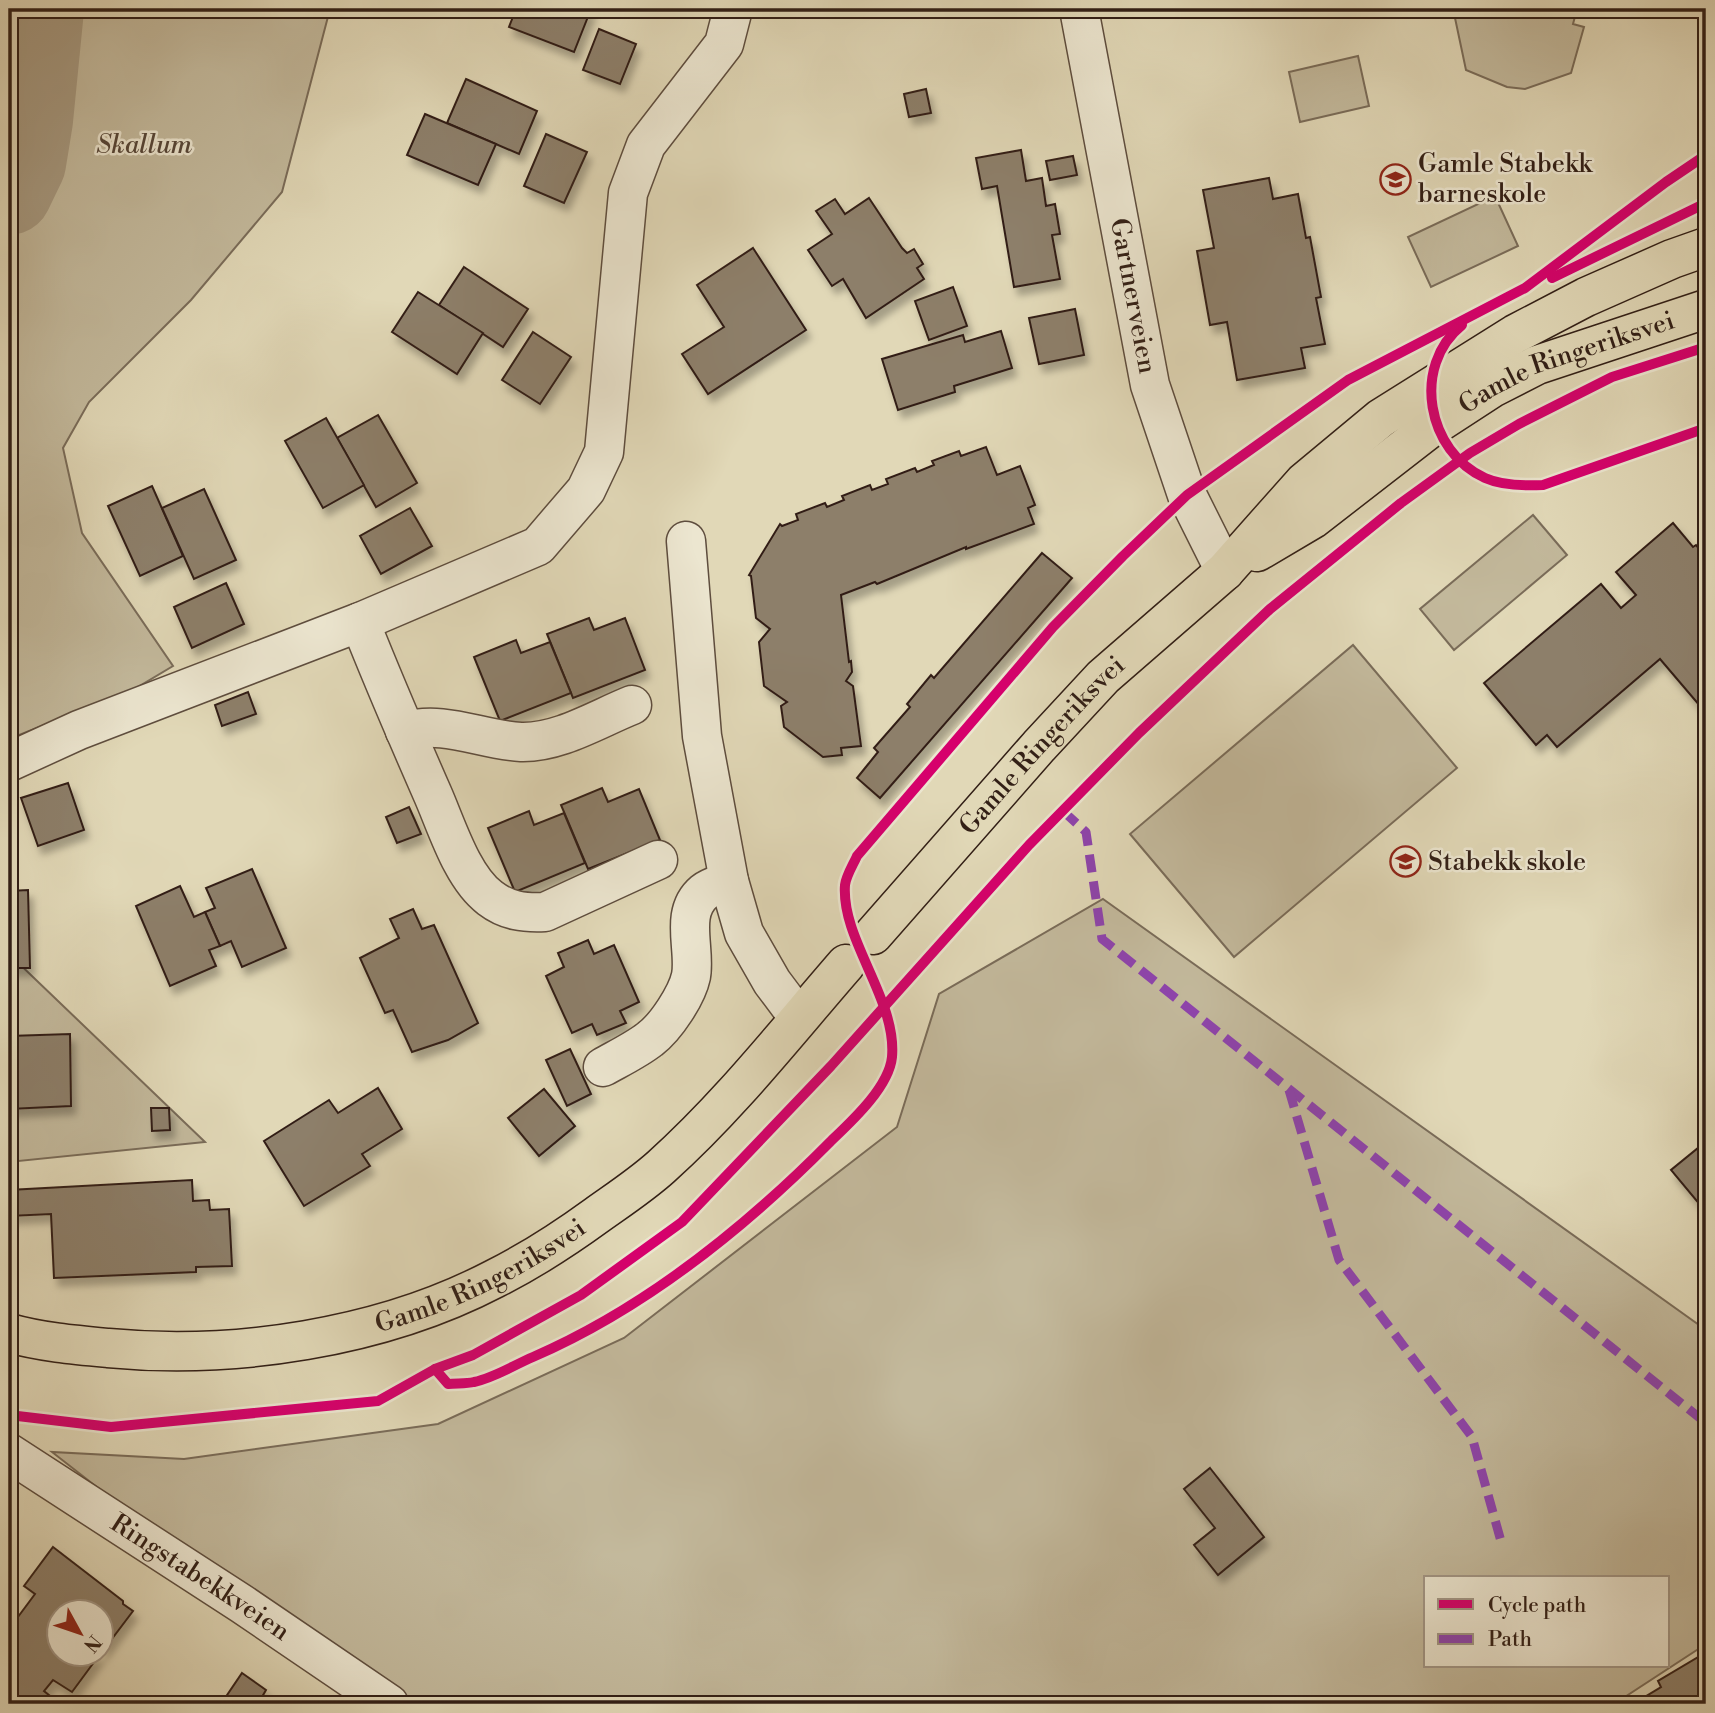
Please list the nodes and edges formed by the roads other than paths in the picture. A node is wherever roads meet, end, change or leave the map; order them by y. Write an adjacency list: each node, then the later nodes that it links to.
1 (733, 9): 7 (street)
2 (1079, 9): 6 (street, Gartnerveien)
3 (1706, 247): 6 (main road, Gamle Ringeriksvei)
4 (1706, 309): 6 (main road, Gamle Ringeriksvei)
5 (686, 541): 12 (street)
6 (1225, 571): 13 (main road, Gamle Ringeriksvei)
7 (360, 622): 9 (street); 10 (street)
8 (632, 705): 9 (street)
9 (405, 731): 11 (street)
10 (9, 762)
11 (658, 860)
12 (729, 881): 15 (street); 16 (street)
13 (873, 935)
14 (846, 964): 15 (main road, Gamle Ringeriksvei)
15 (799, 1018): 17 (main road, Gamle Ringeriksvei)
16 (603, 1066)
17 (9, 1332)
18 (9, 1453): 19 (street, Ringstabekkveien)
19 (381, 1702)

